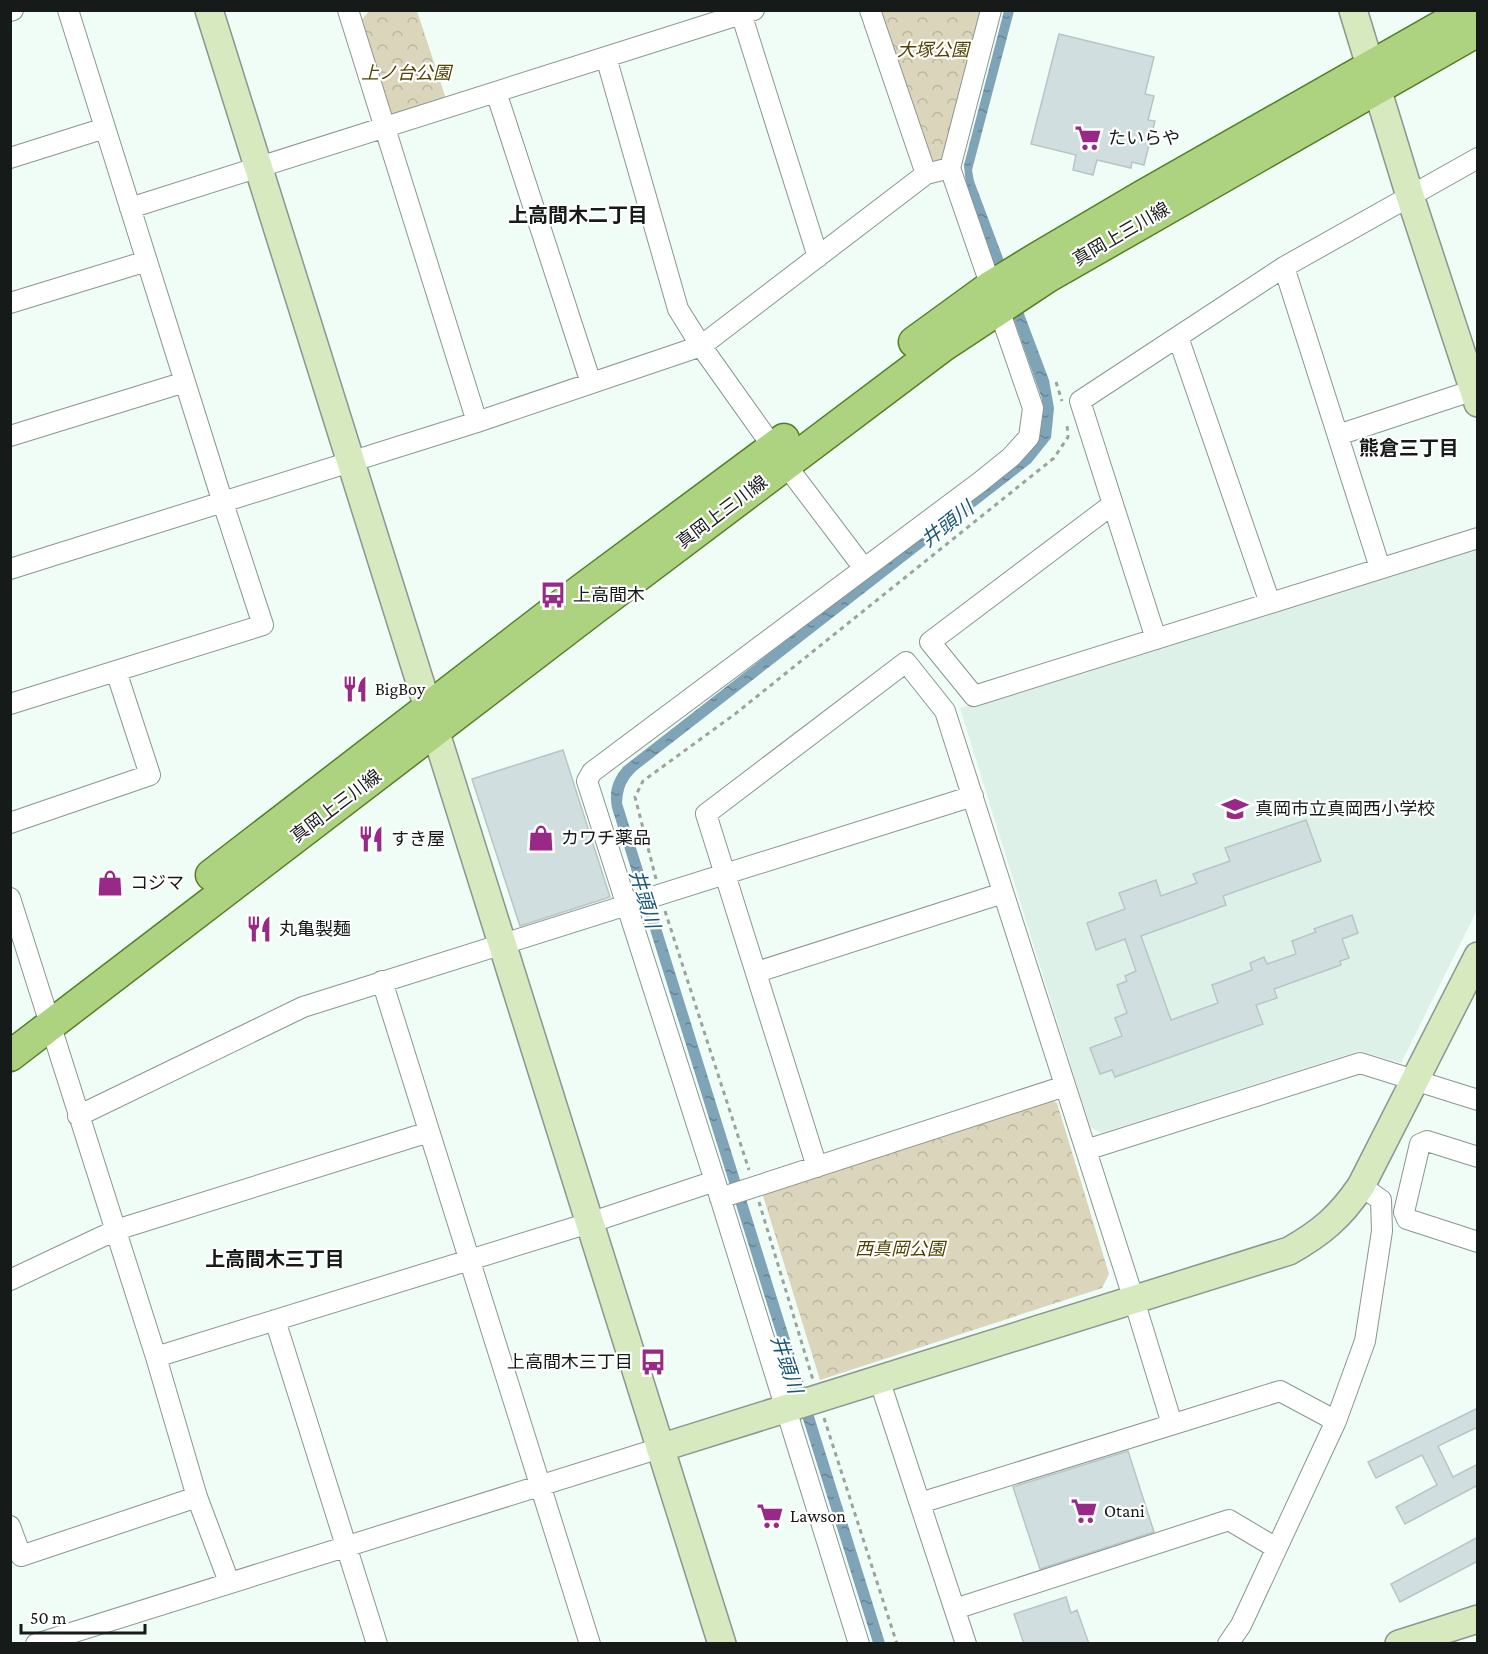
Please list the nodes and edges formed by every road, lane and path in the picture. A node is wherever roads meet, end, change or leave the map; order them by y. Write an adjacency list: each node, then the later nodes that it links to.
1 (68, 10): 14 (street)
2 (209, 10): 17 (street)
3 (348, 10): 13 (street)
4 (870, 10): 19 (street)
5 (992, 10): 18 (street)
6 (1353, 10): 11 (street)
7 (1469, 10): 11 (main road, 真岡上三川線)
8 (745, 12): 10 (street); 22 (street)
9 (1478, 31): 11 (main road, 真岡上三川線)
10 (606, 57): 12 (street); 28 (street)
11 (1374, 77): 20 (street); 25 (main road, 真岡上三川線)
12 (496, 92): 13 (street); 31 (street)
13 (384, 127): 17 (street); 35 (street)
14 (105, 128): 15 (street); 21 (street)
15 (10, 158)
16 (1478, 158): 20 (street)
17 (258, 168): 21 (street); 39 (street)
18 (950, 168): 19 (street); 25 (street)
19 (926, 174): 22 (street)
20 (1410, 196): 24 (street); 32 (street)
21 (130, 208): 23 (street)
22 (818, 256): 28 (street)
23 (147, 261): 26 (street); 29 (street)
24 (1284, 267): 27 (street); 36 (street)
25 (995, 297): 38 (main road, 真岡上三川線); 43 (street)
26 (10, 303)
27 (1178, 337): 41 (street); 46 (street)
28 (701, 346): 31 (street); 38 (street)
29 (185, 382): 37 (street); 40 (street)
30 (1056, 382): 33 (path)
31 (591, 383): 35 (street)
32 (1476, 397): 36 (street)
33 (1064, 408)
34 (1067, 417): 54 (path)
35 (477, 422): 39 (street)
36 (1338, 435): 44 (street)
37 (10, 436)
38 (779, 455): 43 (street); 50 (main road, 真岡上三川線)
39 (351, 462): 40 (street); 50 (street)
40 (223, 503): 45 (street); 48 (street)
41 (1113, 504): 47 (street); 47 (street)
42 (1478, 538): 44 (street)
43 (863, 567): 57 (street)
44 (1380, 568): 46 (street)
45 (10, 569)
46 (1270, 603): 47 (street)
47 (1156, 639)
48 (116, 671): 49 (street); 52 (street)
49 (10, 704)
50 (430, 720): 58 (street); 62 (main road, 真岡上三川線)
51 (973, 796): 53 (street); 53 (street); 55 (street)
52 (10, 823)
53 (724, 873): 54 (street); 60 (street)
54 (660, 893): 57 (street); 74 (path)
55 (1003, 893): 60 (street); 66 (street)
56 (10, 898): 62 (street)
57 (626, 904): 58 (street); 75 (street)
58 (501, 943): 61 (street); 76 (street)
59 (1478, 956): 65 (street)
60 (757, 972): 72 (street)
61 (382, 981): 68 (street); 69 (street)
62 (47, 1014): 63 (main road, 真岡上三川線); 64 (main road, 真岡上三川線); 68 (street)
63 (10, 1032)
64 (10, 1056)
65 (1416, 1080): 67 (street); 70 (street); 73 (street)
66 (1065, 1086): 70 (street); 72 (street)
67 (1478, 1100)
68 (78, 1116): 77 (street)
69 (429, 1132): 77 (street); 79 (street)
70 (1086, 1150): 81 (street)
71 (1478, 1157): 78 (street)
72 (817, 1167): 74 (street)
73 (1361, 1186): 81 (street); 87 (street)
74 (754, 1187): 75 (street); 85 (path)
75 (718, 1190): 76 (street); 86 (street)
76 (589, 1223): 79 (street); 89 (street)
77 (116, 1230): 80 (street); 83 (street)
78 (1478, 1242)
79 (471, 1259): 82 (street); 90 (street)
80 (10, 1280)
81 (1134, 1300): 84 (street); 88 (street)
82 (275, 1320): 83 (street); 94 (street)
83 (156, 1357): 91 (street)
84 (879, 1378): 85 (street); 92 (street)
85 (818, 1398): 86 (street); 104 (path)
86 (785, 1408): 89 (street); 103 (street)
87 (1336, 1421): 88 (street); 95 (street)
88 (1172, 1425): 92 (street)
89 (660, 1448): 90 (street); 102 (street)
90 (540, 1485): 94 (street); 101 (street)
91 (197, 1497): 93 (street); 96 (street)
92 (920, 1503): 97 (street)
93 (10, 1526)
94 (347, 1546): 96 (street); 100 (street)
95 (1276, 1548): 97 (street); 106 (street)
96 (229, 1582): 99 (street)
97 (955, 1609): 105 (street)
98 (1478, 1619): 107 (street)
99 (36, 1644)
100 (377, 1644)
101 (590, 1644)
102 (722, 1644)
103 (859, 1644)
104 (897, 1644)
105 (966, 1644)
106 (1228, 1644)
107 (1399, 1644)

